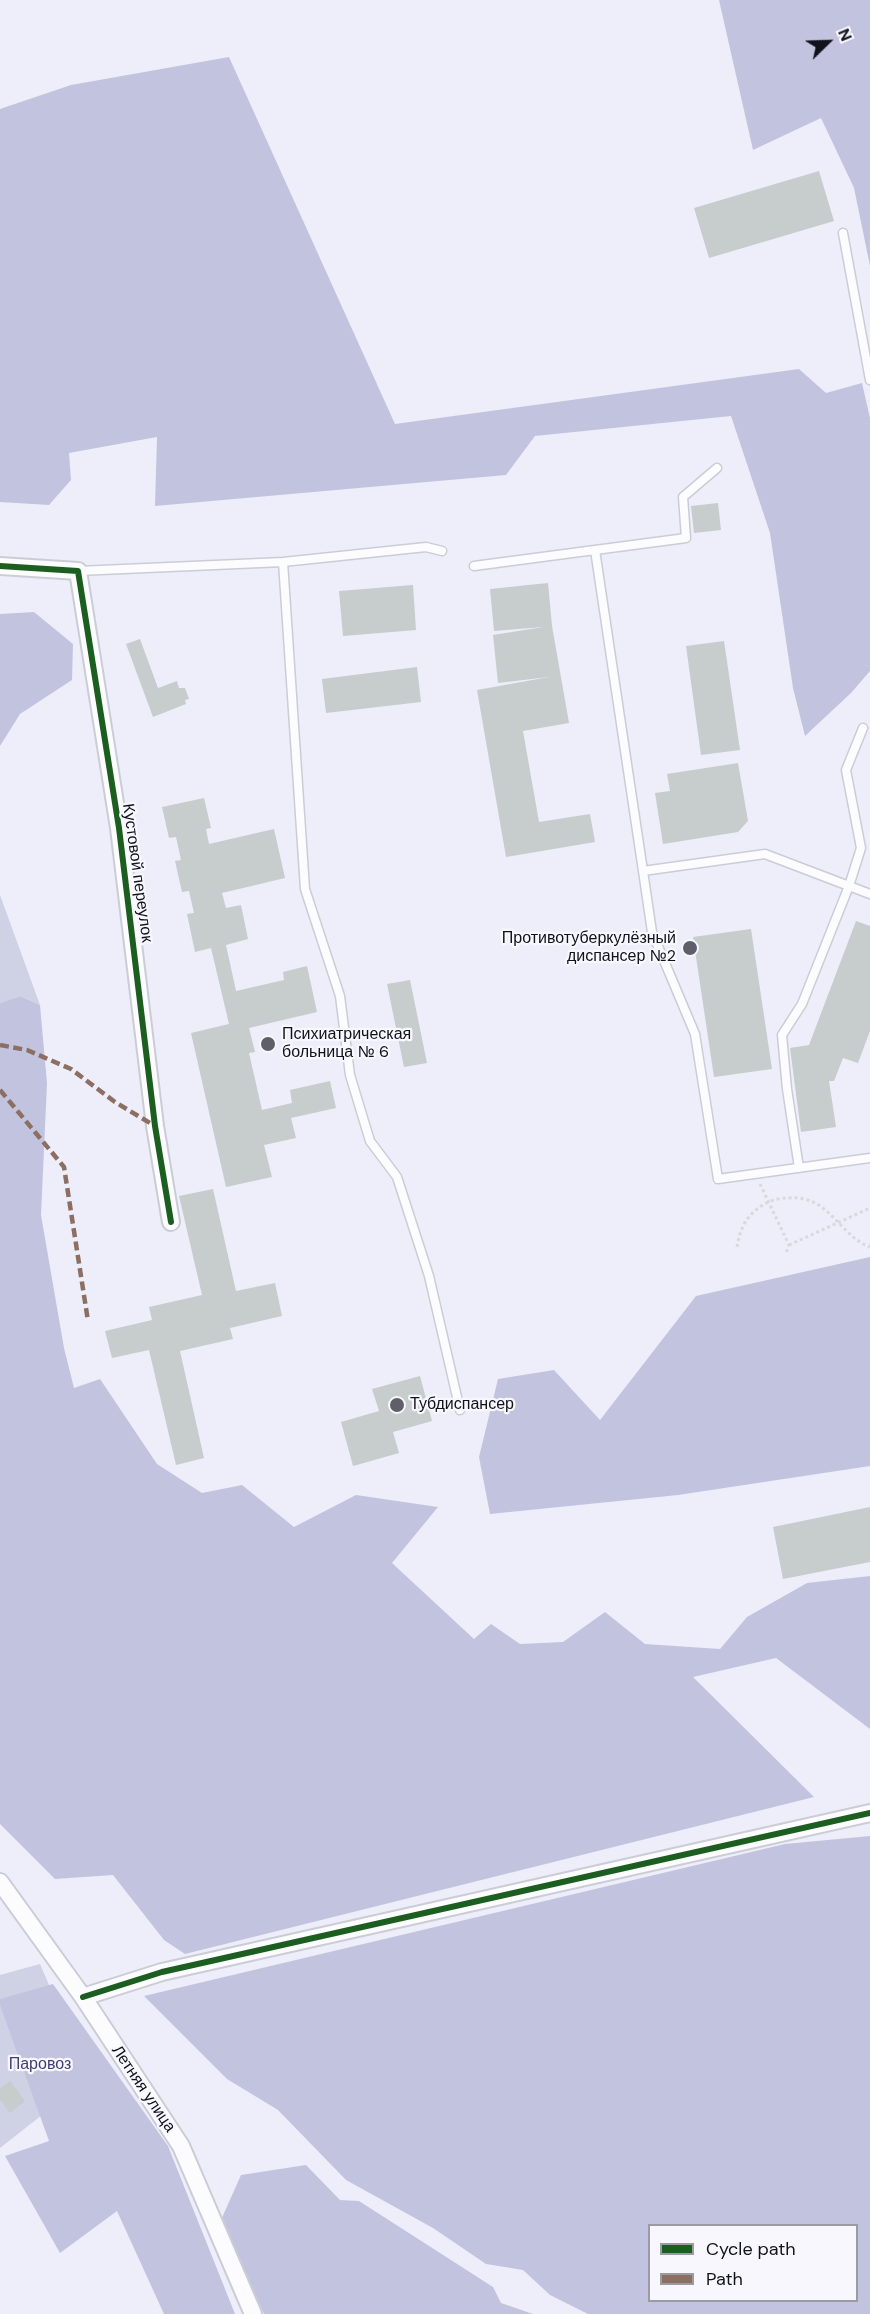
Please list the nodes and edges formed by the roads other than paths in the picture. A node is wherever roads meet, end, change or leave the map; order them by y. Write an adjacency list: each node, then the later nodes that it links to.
1 (843, 233): 2 (lane)
2 (870, 380)
3 (717, 468): 4 (lane)
4 (594, 550): 8 (lane); 11 (lane)
5 (442, 551): 6 (lane)
6 (283, 562): 9 (lane); 17 (lane)
7 (0, 566): 9 (street)
8 (474, 566)
9 (78, 570): 16 (street, Кустовой переулок)
10 (863, 728): 12 (lane)
11 (643, 871): 12 (lane); 15 (lane)
12 (849, 886): 13 (lane); 15 (lane)
13 (870, 894)
14 (870, 1158): 15 (lane)
15 (799, 1168)
16 (171, 1222)
17 (460, 1410)
18 (870, 1814): 20 (street)
19 (0, 1882): 20 (street, Летняя улица)
20 (83, 1997): 21 (street, Летняя улица)
21 (253, 2314)

